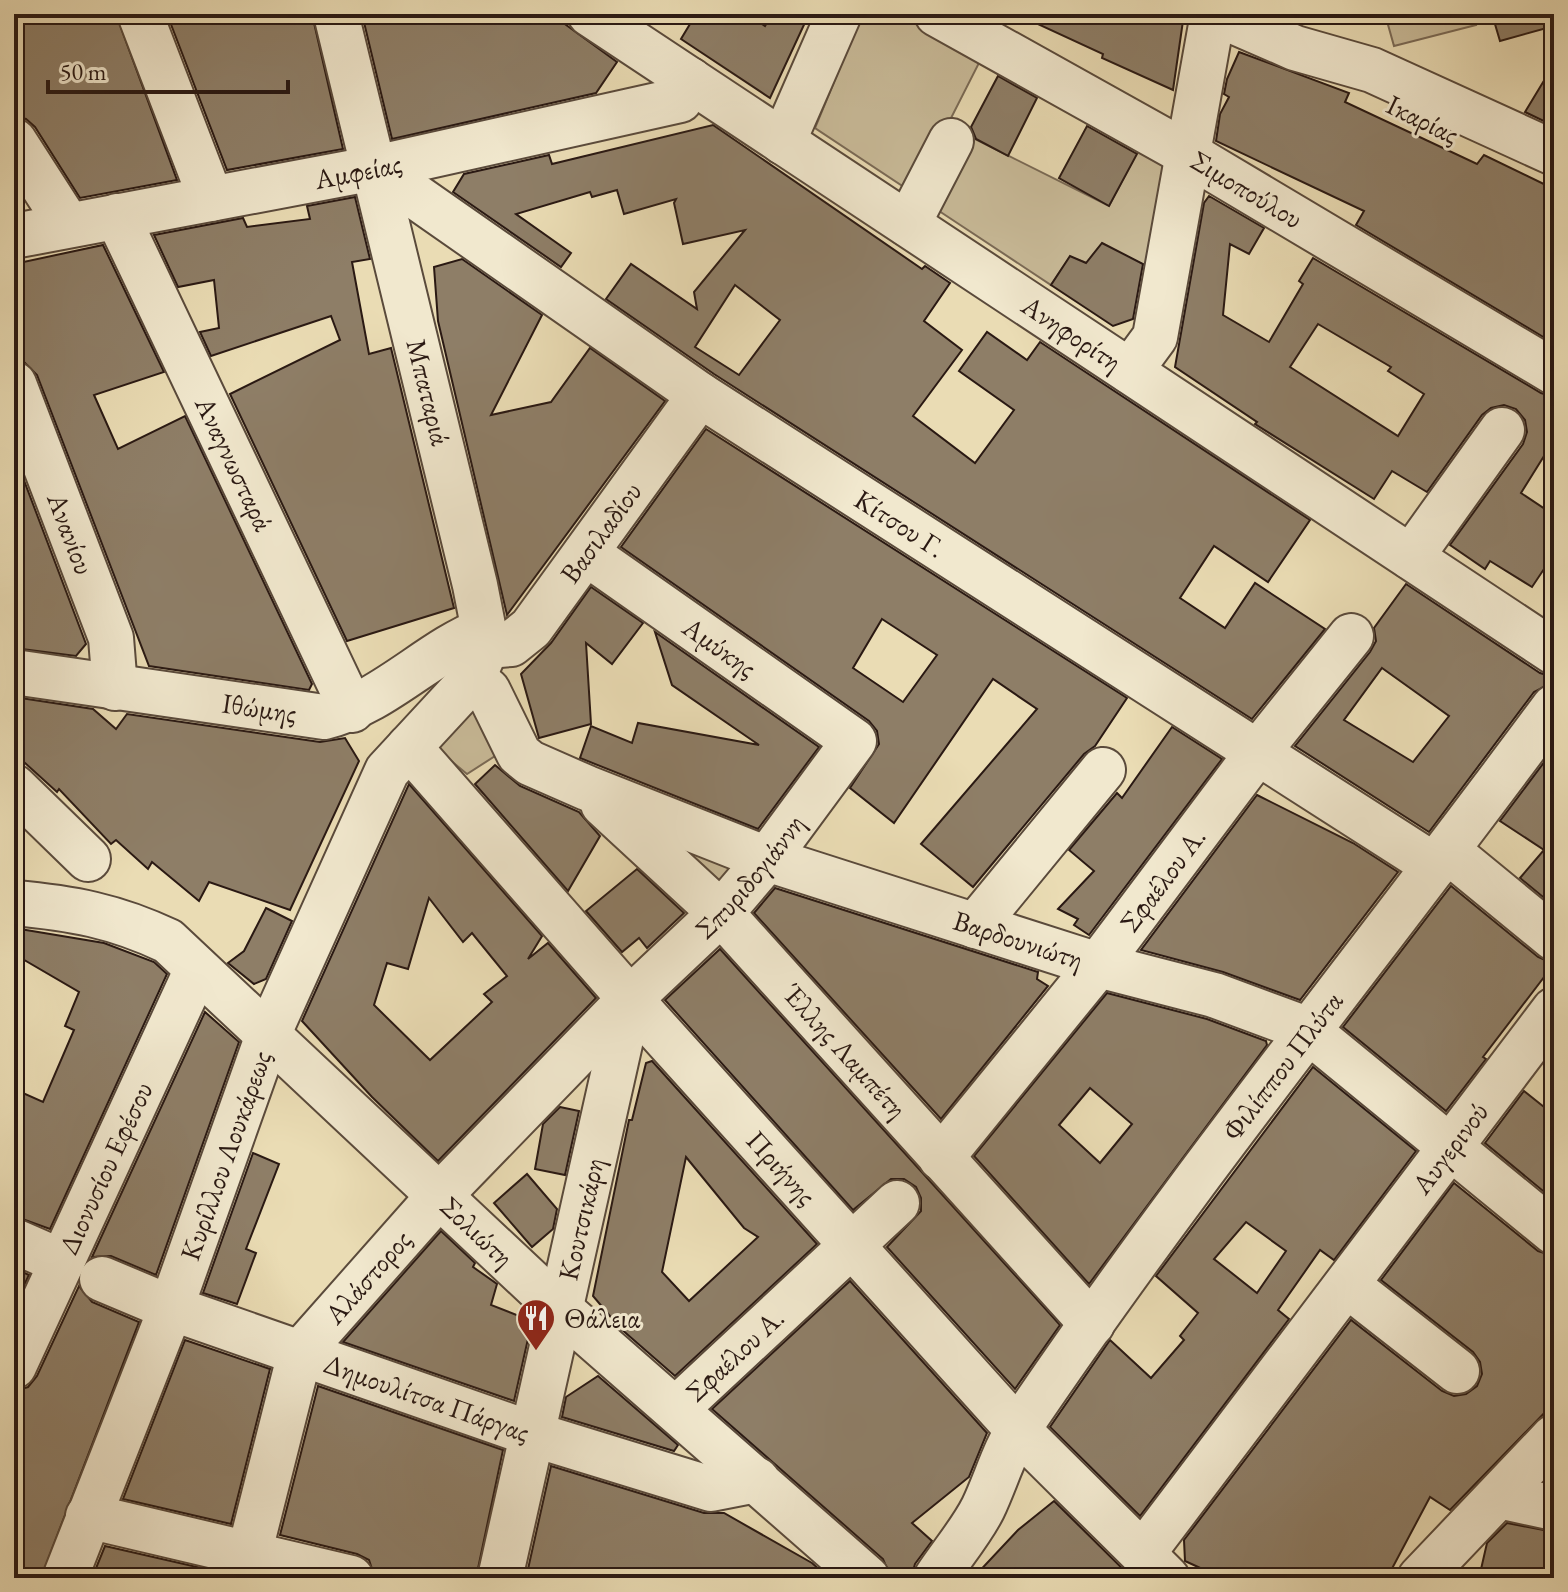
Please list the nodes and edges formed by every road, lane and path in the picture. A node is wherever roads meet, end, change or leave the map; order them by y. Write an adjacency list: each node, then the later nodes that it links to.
1 (140, 14): 17 (street)
2 (336, 14): 15 (street, Μπαταριά)
3 (590, 14): 9 (street, Ανηφορίτη)
4 (839, 14): 12 (street)
5 (937, 14): 7 (street, Σιμοπούλου)
6 (1215, 14): 8 (street, Ικαρίας); 14 (street)
7 (1008, 31): 14 (street, Σιμοπούλου)
8 (1295, 48): 13 (street, Ικαρίας); 16 (street, Ικαρίας)
9 (690, 80): 12 (street, Ανηφορίτη); 15 (street, Αμφείας)
10 (14, 141): 20 (street)
11 (951, 141): 19 (street)
12 (783, 142): 19 (street, Ανηφορίτη)
13 (1554, 153)
14 (1188, 154): 22 (street); 23 (street, Σιμοπούλου)
15 (375, 168): 17 (street, Αμφείας); 25 (street, Κίτσου Γ.); 30 (street, Μπαταριά)
16 (1554, 185)
17 (211, 199): 18 (street, Αμφείας)
18 (117, 216): 20 (street, Αμφείας); 35 (street, Αναγνωσταρά)
19 (908, 224): 22 (street, Ανηφορίτη)
20 (68, 225): 21 (street, Αμφείας)
21 (14, 236)
22 (1130, 371): 28 (street, Ανηφορίτη)
23 (1554, 372)
24 (14, 384): 33 (street, Ανανίου)
25 (700, 395): 27 (street, Βασιλαδίου); 38 (street, Κίτσου Γ.)
26 (1502, 430): 28 (street)
27 (586, 553): 30 (street, Βασιλαδίου); 36 (street, Αμύκης)
28 (1411, 557): 31 (street, Ανηφορίτη)
29 (1351, 636): 38 (street, Σφαέλου Α.)
30 (481, 651): 35 (street, Ιθώμης); 37 (street); 41 (street, Βαρδουνιώτη)
31 (1554, 652)
32 (14, 672): 33 (street, Ιθώμης)
33 (115, 688): 35 (street, Ιθώμης)
34 (1554, 707): 42 (street, Φιλίππου Πλύτα)
35 (352, 710)
36 (854, 741): 44 (street, Σπυριδογιάννη)
37 (409, 747): 51 (street, Πριήνης); 54 (street, Κυρίλλου Λουκάρεως)
38 (1258, 752): 42 (street, Κίτσου Γ.); 50 (street, Σφαέλου Α.)
39 (1103, 770): 47 (street)
40 (14, 787): 43 (street)
41 (587, 788): 44 (street, Βαρδουνιώτη); 46 (street, Έλλης Λαμπέτη)
42 (1442, 858): 48 (street, Κίτσου Γ.); 53 (street, Φιλίππου Πλύτα)
43 (88, 859)
44 (767, 859): 46 (street, Σπυριδογιάννη); 47 (street, Βαρδουνιώτη)
45 (14, 903): 49 (street, Σολιώτη)
46 (721, 913): 51 (street, Σπυριδογιάννη); 56 (street, Έλλης Λαμπέτη)
47 (975, 926): 50 (street, Βαρδουνιώτη)
48 (1554, 938)
49 (182, 955): 54 (street, Σολιώτη); 62 (street, Διονυσίου Εφέσου)
50 (1098, 965): 53 (street, Βαρδουνιώτη); 56 (street, Σφαέλου Α.)
51 (630, 999): 57 (street, Αλάστορος); 61 (street, Πριήνης); 66 (street, Κουτσικάρη)
52 (1554, 1010): 55 (street, Αυγερινού)
53 (1306, 1029): 55 (street, Βαρδουνιώτη); 67 (street, Φιλίππου Πλύτα)
54 (268, 1035): 57 (street, Σολιώτη); 65 (street, Κυρίλλου Λουκάρεως)
55 (1447, 1147): 59 (street, Βαρδουνιώτη); 64 (street, Αυγερινού)
56 (941, 1158): 67 (street, Έλλης Λαμπέτη)
57 (438, 1197): 66 (street, Σολιώτη); 68 (street, Αλάστορος)
58 (897, 1203): 61 (street, Σφαέλου Α.)
59 (1554, 1232)
60 (14, 1241): 62 (street)
61 (854, 1246): 71 (street, Σφαέλου Α.); 72 (street, Πριήνης)
62 (62, 1262): 69 (street, Διονυσίου Εφέσου)
63 (102, 1279): 65 (street, Δημουλίτσα Πάργας)
64 (1347, 1285): 70 (street); 79 (street, Αυγερινού)
65 (171, 1308): 68 (street, Δημουλίτσα Πάργας); 78 (street, Κυρίλλου Λουκάρεως)
66 (560, 1309): 71 (street, Σολιώτη); 73 (street, Κουτσικάρη)
67 (1092, 1324): 72 (street, Φιλίππου Πλύτα)
68 (300, 1353): 73 (street, Δημουλίτσα Πάργας); 80 (street, Αλάστορος)
69 (14, 1366)
70 (1457, 1371)
71 (676, 1409): 75 (street, Σολιώτη)
72 (1018, 1430): 79 (street, Πριήνης); 85 (street, Φιλίππου Πλύτα)
73 (532, 1434): 75 (street, Δημουλίτσα Πάργας); 83 (street, Κουτσικάρη)
74 (1554, 1437): 76 (street)
75 (757, 1480): 84 (street, Σολιώτη)
76 (1499, 1496): 77 (street); 86 (street)
77 (1554, 1508)
78 (88, 1516): 80 (street); 81 (street, Κυρίλλου Λουκάρεως)
79 (1155, 1566)
80 (246, 1567): 82 (street)
81 (65, 1578)
82 (351, 1578)
83 (500, 1578)
84 (867, 1578)
85 (936, 1578)
86 (1420, 1578)

